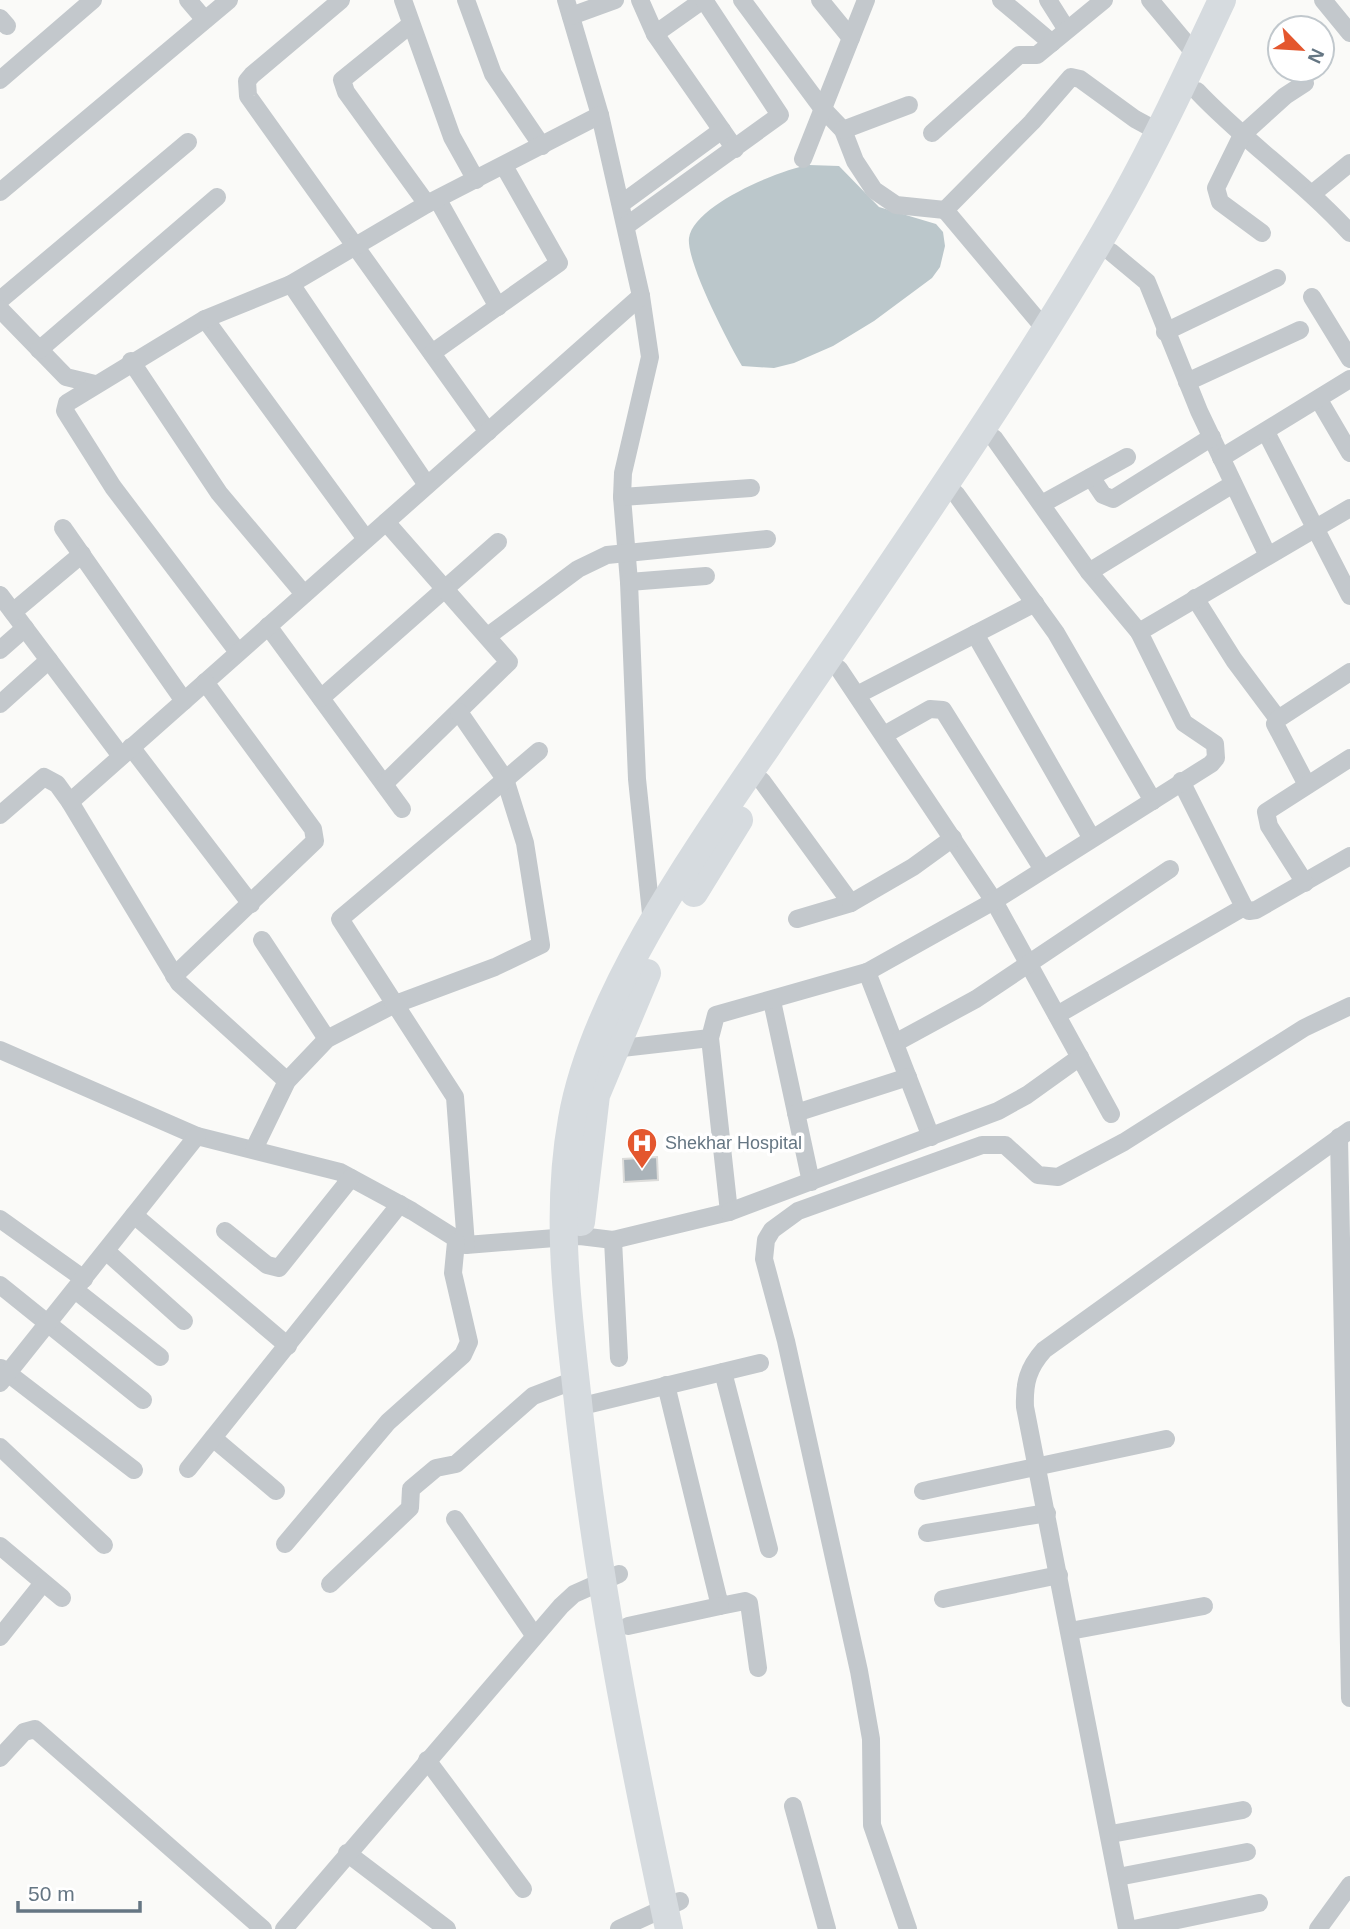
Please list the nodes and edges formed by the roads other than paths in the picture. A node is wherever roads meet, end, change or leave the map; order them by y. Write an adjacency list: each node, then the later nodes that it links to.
1 (93, 0): 29 (street)
2 (188, 0): 21 (street)
3 (229, 0): 21 (street)
4 (341, 0): 56 (street)
5 (403, 0): 22 (street)
6 (466, 0): 41 (street)
7 (615, 0): 20 (street)
8 (640, 0): 25 (street)
9 (704, 0): 25 (street); 42 (street)
10 (742, 0): 33 (street)
11 (820, 0): 26 (street)
12 (866, 0): 26 (street)
13 (1001, 0): 27 (street)
14 (1048, 0): 23 (street)
15 (1104, 0): 23 (street)
16 (1150, 0): 28 (street)
17 (1222, 0): 28 (main road)
18 (1238, 0): 31 (main road)
19 (1323, 0): 24 (street)
20 (568, 8): 34 (street)
21 (205, 20): 47 (street)
22 (410, 25): 46 (street); 50 (street)
23 (1067, 30): 27 (street)
24 (1350, 33)
25 (655, 34): 35 (street)
26 (851, 38): 33 (street)
27 (1052, 43): 38 (street)
28 (1196, 55): 37 (main road)
29 (0, 80)
30 (1304, 84): 39 (street)
31 (1197, 91): 39 (street); 57 (main road)
32 (909, 105): 36 (street)
33 (822, 108): 36 (street); 43 (street)
34 (600, 115): 41 (street); 51 (street)
35 (722, 130): 42 (street); 51 (street)
36 (844, 130): 52 (street)
37 (1159, 132): 52 (street); 66 (main road)
38 (932, 133)
39 (1242, 135): 48 (street); 54 (street)
40 (188, 142): 62 (street)
41 (542, 146): 45 (street)
42 (734, 149): 53 (street)
43 (803, 159)
44 (1350, 163): 48 (street)
45 (504, 166): 46 (street); 63 (street)
46 (476, 180): 50 (street)
47 (0, 192)
48 (1312, 194): 55 (street)
49 (217, 197): 69 (street)
50 (433, 202): 56 (street); 63 (street)
51 (621, 204): 53 (street)
52 (945, 210): 66 (street)
53 (626, 226): 60 (street)
54 (1262, 233)
55 (1350, 233)
56 (357, 246): 59 (street); 70 (street)
57 (1111, 252): 68 (street); 80 (main road)
58 (1277, 278): 68 (street)
59 (291, 284): 65 (street); 86 (street)
60 (641, 296): 77 (street); 89 (street)
61 (1312, 297): 71 (street)
62 (0, 300)
63 (498, 307): 70 (street)
64 (0, 309): 69 (street)
65 (205, 319): 72 (street); 95 (street)
66 (1045, 329): 152 (main road)
67 (1300, 330): 74 (street)
68 (1166, 332): 74 (street)
69 (39, 350): 75 (street)
70 (432, 353): 77 (street)
71 (1350, 359)
72 (131, 361): 75 (street); 105 (street)
73 (1350, 379): 76 (street)
74 (1187, 382): 79 (street)
75 (95, 384): 117 (street)
76 (1319, 400): 78 (street); 81 (street)
77 (488, 432): 86 (street)
78 (1266, 432): 83 (street); 94 (street)
79 (1212, 437): 83 (street); 84 (street)
80 (993, 438): 88 (main road); 90 (street)
81 (1350, 453)
82 (1127, 457): 84 (street)
83 (1221, 458): 85 (street)
84 (1091, 477): 90 (street)
85 (1233, 484): 100 (street); 101 (street)
86 (427, 485): 92 (street)
87 (751, 488): 89 (street)
88 (956, 494): 109 (street); 119 (main road)
89 (622, 497): 98 (street)
90 (1042, 504): 101 (street)
91 (1350, 508): 94 (street)
92 (386, 522): 95 (street); 104 (street)
93 (63, 528): 99 (street)
94 (1315, 531): 100 (street); 107 (street)
95 (366, 539): 105 (street)
96 (767, 540): 98 (street)
97 (498, 542): 104 (street)
98 (627, 551): 103 (street); 115 (street)
99 (82, 554): 110 (street); 124 (street)
100 (1267, 554): 108 (street)
101 (1089, 572): 113 (street)
102 (706, 576): 103 (street)
103 (629, 582): 152 (street)
104 (444, 588): 115 (street); 123 (street)
105 (304, 594): 111 (street)
106 (0, 595): 110 (street)
107 (1350, 596)
108 (1195, 598): 113 (street); 127 (street)
109 (1035, 603): 114 (street); 137 (street)
110 (13, 612): 112 (street)
111 (268, 626): 117 (street); 123 (street)
112 (25, 628): 116 (street); 118 (street)
113 (1139, 632): 134 (street)
114 (975, 634): 122 (street); 141 (street)
115 (488, 636): 126 (street)
116 (0, 650)
117 (238, 652): 121 (street)
118 (49, 660): 125 (street); 130 (street)
119 (839, 669): 122 (street); 133 (main road)
120 (1350, 672): 127 (street)
121 (205, 682): 124 (street); 149 (street)
122 (857, 695): 128 (street)
123 (321, 698): 135 (street)
124 (184, 701): 130 (street)
125 (0, 704)
126 (459, 712): 132 (street); 135 (street)
127 (1279, 719): 136 (street)
128 (884, 735): 142 (street); 144 (street)
129 (540, 751): 132 (street)
130 (126, 752): 138 (street); 149 (street)
131 (1350, 758): 136 (street)
132 (505, 779): 158 (street); 158 (street)
133 (762, 781): 148 (street); 164 (main road)
134 (1181, 781): 137 (street); 150 (street)
135 (384, 784): 140 (street)
136 (1307, 785): 146 (street)
137 (1153, 801): 141 (street)
138 (70, 802): 139 (street); 156 (street)
139 (3, 806)
140 (402, 809)
141 (1091, 837): 144 (street)
142 (953, 838): 147 (street); 148 (street)
143 (1350, 856): 146 (street)
144 (1042, 868): 147 (street)
145 (1170, 869): 154 (street)
146 (1305, 883): 150 (street)
147 (993, 901): 154 (street); 155 (street)
148 (852, 903): 151 (street)
149 (251, 904): 156 (street)
150 (1244, 907): 160 (street)
151 (797, 919)
152 (653, 928): 182 (main road)
153 (262, 940): 162 (street)
154 (1027, 963): 160 (street); 163 (street)
155 (867, 972): 157 (street); 163 (street)
156 (174, 976): 168 (street)
157 (772, 1001): 161 (street); 169 (street)
158 (393, 1005): 162 (street); 184 (street)
159 (1350, 1006): 248 (street)
160 (1056, 1015): 166 (street)
161 (710, 1038): 164 (street); 178 (street)
162 (327, 1039): 168 (street)
163 (895, 1043): 167 (street)
164 (613, 1049): 182 (main road)
165 (0, 1050): 172 (street)
166 (1080, 1057): 170 (street); 173 (street)
167 (908, 1077): 169 (street); 173 (street)
168 (287, 1081): 174 (street)
169 (796, 1113): 176 (street)
170 (1111, 1114)
171 (1344, 1133): 202 (street); 222 (street)
172 (197, 1136): 174 (street); 179 (street)
173 (931, 1137): 176 (street)
174 (254, 1149): 175 (street)
175 (351, 1178): 177 (street); 181 (street)
176 (811, 1182): 178 (street)
177 (400, 1204): 184 (street); 190 (street)
178 (729, 1212): 183 (street)
179 (134, 1216): 185 (street); 190 (street)
180 (0, 1219): 186 (street)
181 (225, 1231)
182 (572, 1236): 183 (street); 184 (street); 197 (main road)
183 (613, 1240): 192 (street)
184 (461, 1243): 210 (street)
185 (106, 1251): 186 (street); 188 (street)
186 (79, 1284): 189 (street); 191 (street)
187 (0, 1285): 189 (street)
188 (184, 1321)
189 (49, 1322): 195 (street); 198 (street)
190 (288, 1346): 199 (street)
191 (160, 1357)
192 (619, 1358)
193 (760, 1363): 194 (street)
194 (723, 1372): 196 (street); 213 (street)
195 (3, 1375): 204 (street)
196 (666, 1385): 197 (street); 220 (street)
197 (583, 1397): 215 (main road); 217 (street)
198 (143, 1400)
199 (213, 1438): 203 (street); 205 (street)
200 (1166, 1439): 202 (street)
201 (0, 1447): 211 (street)
202 (1037, 1467): 206 (street); 207 (street)
203 (188, 1469)
204 (135, 1470)
205 (276, 1491)
206 (923, 1491)
207 (1047, 1513): 209 (street); 214 (street)
208 (455, 1519): 225 (street)
209 (927, 1533)
210 (285, 1544)
211 (104, 1545)
212 (0, 1546): 216 (street)
213 (769, 1549)
214 (1059, 1576): 219 (street); 224 (street)
215 (611, 1577): 223 (main road); 225 (street); 232 (main road)
216 (43, 1583): 218 (street); 226 (street)
217 (330, 1584)
218 (62, 1598)
219 (943, 1599)
220 (720, 1606): 223 (street); 227 (street)
221 (1204, 1606): 224 (street)
222 (1348, 1622): 228 (street)
223 (628, 1626): 232 (main road)
224 (1070, 1631): 234 (street)
225 (534, 1635): 230 (street)
226 (0, 1637)
227 (758, 1668)
228 (1350, 1698)
229 (0, 1759): 242 (street)
230 (427, 1760): 236 (street); 239 (street)
231 (793, 1806): 247 (street)
232 (653, 1807): 241 (main road)
233 (1243, 1810): 234 (street)
234 (1111, 1834): 237 (street)
235 (1247, 1852): 237 (street)
236 (347, 1853): 243 (street); 244 (street)
237 (1118, 1877): 249 (street)
238 (1350, 1885): 251 (street)
239 (523, 1889)
240 (1259, 1903): 250 (street)
241 (672, 1913): 245 (street); 246 (main road)
242 (263, 1929)
243 (284, 1929)
244 (447, 1929)
245 (619, 1929)
246 (687, 1929)
247 (827, 1929)
248 (908, 1929)
249 (1127, 1929)
250 (1134, 1929)
251 (1318, 1929)

